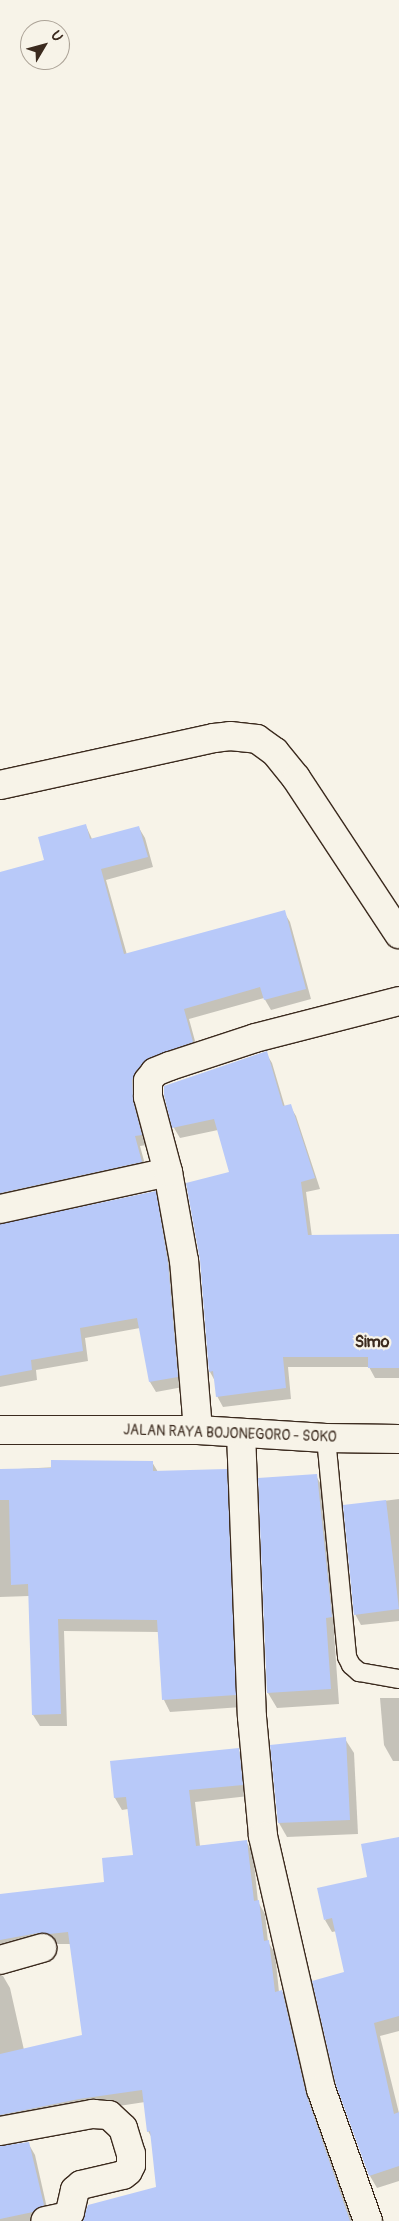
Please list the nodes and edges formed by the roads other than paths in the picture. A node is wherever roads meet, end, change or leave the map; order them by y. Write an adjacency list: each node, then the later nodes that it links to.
1 (0, 785): 2 (street)
2 (399, 934)
3 (399, 1001): 4 (street)
4 (168, 1172): 5 (street); 7 (street)
5 (0, 1209)
6 (0, 1430): 7 (street, JALAN RAYA BOJONEGORO - SOKO)
7 (198, 1430): 8 (street, JALAN RAYA BOJONEGORO - SOKO)
8 (241, 1432): 9 (street, JALAN RAYA BOJONEGORO - SOKO); 16 (street)
9 (326, 1438): 10 (street, JALAN RAYA BOJONEGORO - SOKO); 11 (lane)
10 (399, 1439)
11 (399, 1679)
12 (42, 1948): 13 (street)
13 (0, 1960)
14 (0, 2131): 15 (street)
15 (45, 2221)
16 (368, 2221)

